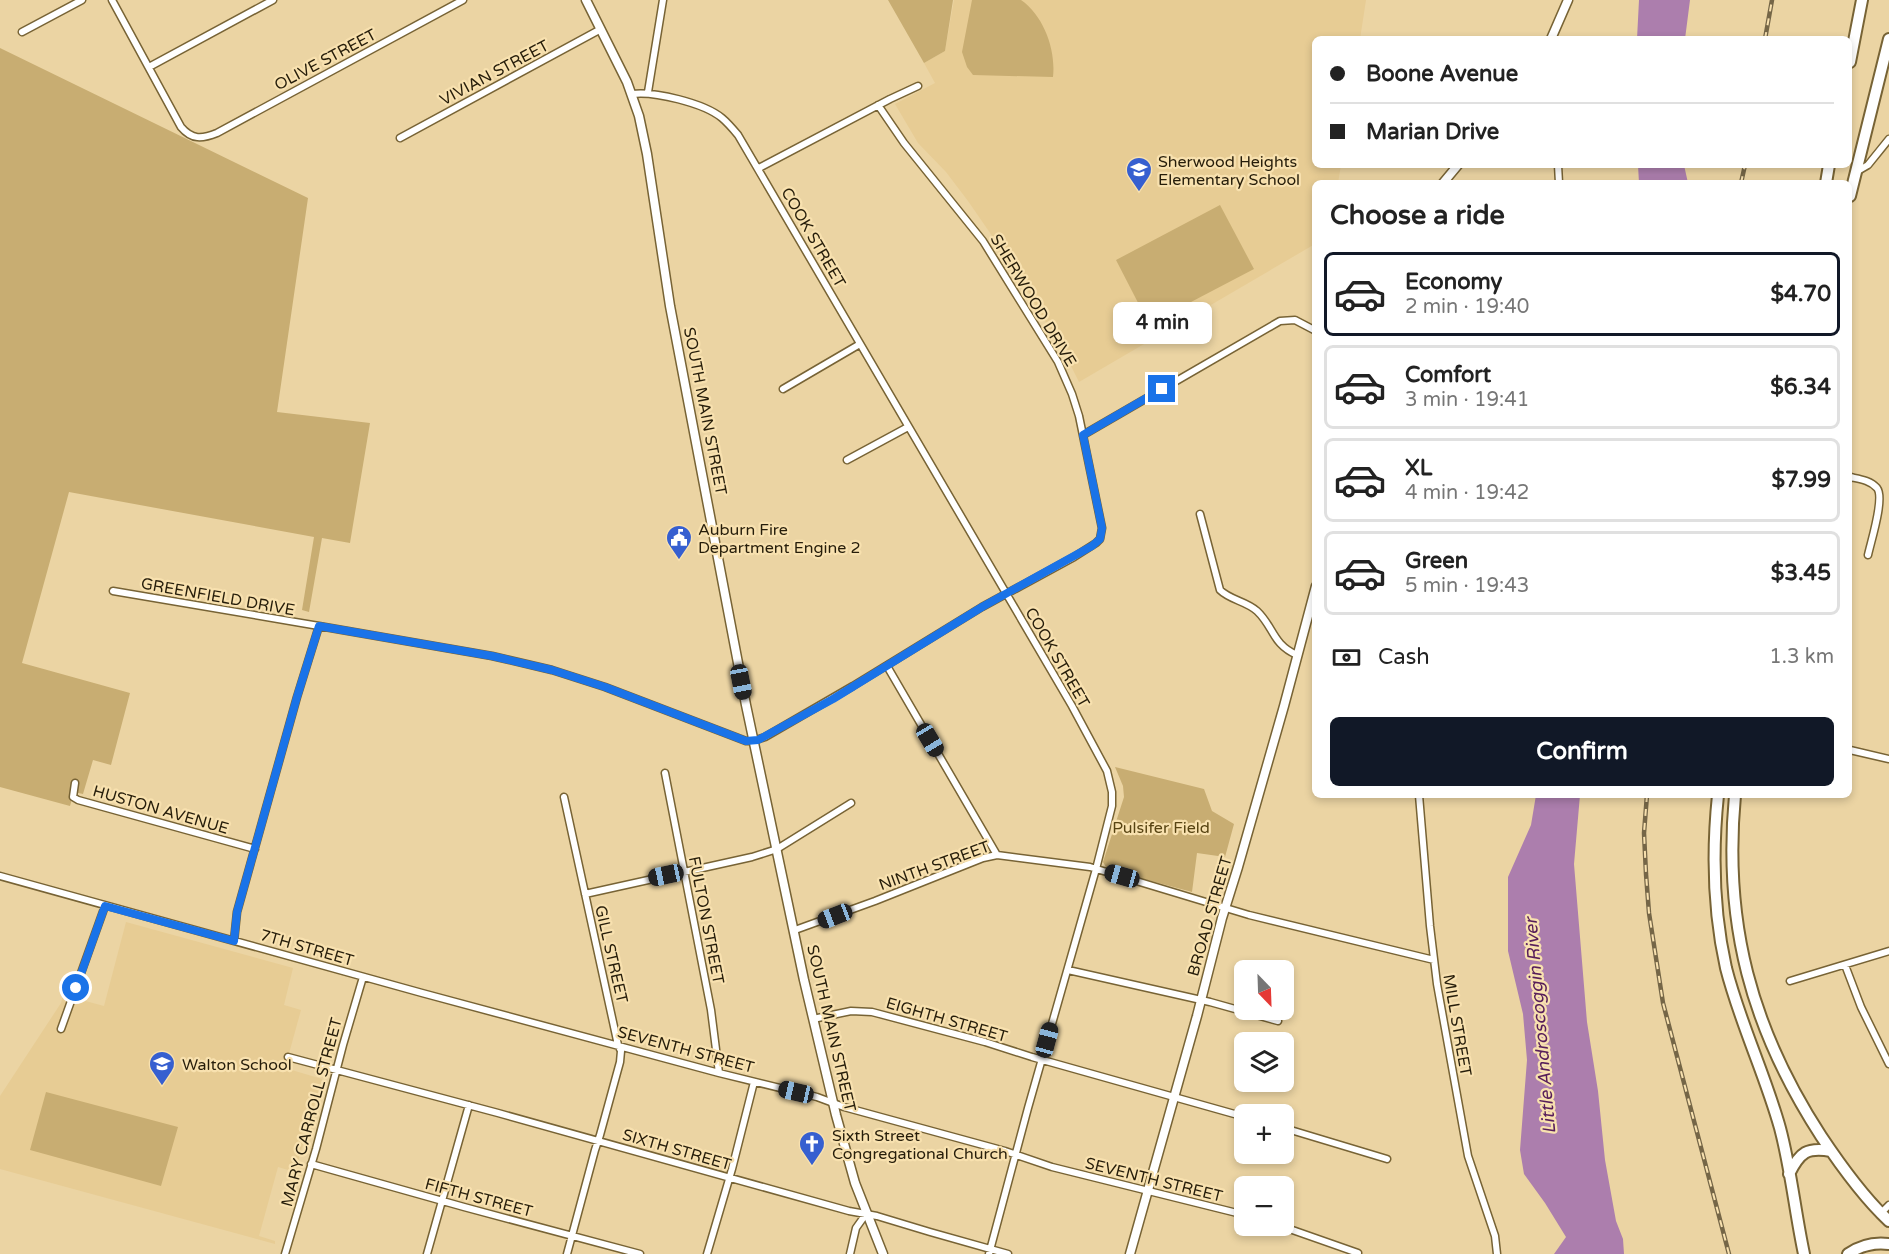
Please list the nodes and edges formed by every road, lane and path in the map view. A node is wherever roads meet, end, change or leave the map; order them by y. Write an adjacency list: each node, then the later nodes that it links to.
1 (82, 0): 10 (street)
2 (112, 0): 14 (street)
3 (273, 0): 14 (street)
4 (463, 0): 14 (street, OLIVE STREET)
5 (586, 0): 9 (street, SOUTH MAIN STREET)
6 (663, 0): 16 (street)
7 (1568, 0): 11 (street)
8 (1862, 0): 13 (highway)
9 (601, 29): 17 (street, SOUTH MAIN STREET); 19 (street, VIVIAN STREET)
10 (22, 32)
11 (1552, 36)
12 (1889, 39): 23 (highway)
13 (1852, 52)
14 (148, 67)
15 (918, 86): 18 (street)
16 (648, 92): 17 (street, COOK STREET); 21 (street, COOK STREET)
17 (632, 94): 43 (street, SOUTH MAIN STREET)
18 (879, 105): 21 (street); 30 (street, SHERWOOD DRIVE)
19 (400, 138)
20 (1889, 139): 23 (street)
21 (759, 168): 27 (street, COOK STREET)
22 (1456, 168): 24 (street)
23 (1855, 172): 25 (highway)
24 (1446, 180)
25 (1852, 186)
26 (1312, 329): 30 (street)
27 (860, 344): 28 (street); 29 (street, COOK STREET)
28 (783, 389)
29 (908, 427): 31 (street); 36 (street, COOK STREET)
30 (1083, 435): 36 (street, SHERWOOD DRIVE)
31 (847, 460)
32 (1852, 478): 34 (street)
33 (1200, 514): 41 (street)
34 (1868, 555)
35 (113, 591): 40 (street, GREENFIELD DRIVE)
36 (1006, 594): 42 (street); 56 (street, COOK STREET)
37 (1312, 600): 38 (street, BROAD STREET)
38 (1306, 622): 39 (street); 41 (street, BROAD STREET)
39 (1312, 624)
40 (319, 626): 43 (street, GREENFIELD DRIVE); 53 (street)
41 (1297, 656): 61 (street, BROAD STREET)
42 (887, 666): 43 (street); 55 (street)
43 (753, 741): 54 (street, SOUTH MAIN STREET)
44 (1852, 750): 45 (street)
45 (1889, 759)
46 (664, 773): 57 (street, FULTON STREET)
47 (75, 783): 53 (street, HUSTON AVENUE)
48 (564, 797): 59 (street, GILL STREET)
49 (1419, 798): 65 (street, MILL STREET)
50 (1718, 798): 91 (highway)
51 (1735, 798): 87 (highway)
52 (851, 803): 54 (street)
53 (255, 849): 63 (street)
54 (777, 849): 57 (street); 62 (street, SOUTH MAIN STREET)
55 (998, 855): 56 (street, NINTH STREET); 62 (street, NINTH STREET)
56 (1096, 869): 61 (street, NINTH STREET); 67 (street, COOK STREET)
57 (684, 871): 59 (street); 79 (street, FULTON STREET)
58 (0, 876): 60 (street, 7TH STREET)
59 (585, 894): 74 (street, GILL STREET)
60 (105, 906): 63 (street, 7TH STREET); 73 (street)
61 (1225, 908): 65 (street, NINTH STREET); 70 (street, BROAD STREET)
62 (795, 930): 71 (street, SOUTH MAIN STREET)
63 (234, 941): 68 (street, 7TH STREET)
64 (1889, 951): 66 (street)
65 (1434, 960): 113 (street, MILL STREET)
66 (1845, 965): 69 (street); 77 (street)
67 (1068, 970): 70 (street); 76 (street, COOK STREET)
68 (363, 977): 74 (street, SEVENTH STREET); 78 (street, MARY CARROLL STREET)
69 (1791, 981)
70 (1200, 1001): 72 (street); 81 (street, BROAD STREET)
71 (813, 1019): 76 (street, EIGHTH STREET); 82 (street, SOUTH MAIN STREET)
72 (1278, 1021)
73 (61, 1029)
74 (618, 1045): 79 (street, SEVENTH STREET); 86 (street, GILL STREET)
75 (288, 1057): 78 (street, SIXTH STREET)
76 (1042, 1060): 81 (street, EIGHTH STREET); 88 (street, COOK STREET)
77 (1889, 1064)
78 (337, 1070): 83 (street, SIXTH STREET); 90 (street, MARY CARROLL STREET)
79 (720, 1072): 80 (street, SEVENTH STREET)
80 (754, 1082): 82 (street, SEVENTH STREET); 92 (street)
81 (1173, 1096): 84 (street, EIGHTH STREET); 93 (street, BROAD STREET)
82 (833, 1103): 88 (street, SEVENTH STREET); 97 (street, SOUTH MAIN STREET)
83 (469, 1105): 86 (street, SIXTH STREET); 94 (street)
84 (1234, 1114)
85 (1294, 1131): 89 (street)
86 (598, 1141): 92 (street, SIXTH STREET); 100 (street, GILL STREET)
87 (1831, 1151): 91 (highway); 98 (highway)
88 (1016, 1155): 93 (street, SEVENTH STREET); 102 (street, COOK STREET)
89 (1387, 1159)
90 (311, 1164): 94 (street, FIFTH STREET); 104 (street, MARY CARROLL STREET)
91 (1789, 1174): 114 (highway)
92 (730, 1178): 97 (street, SIXTH STREET); 108 (street)
93 (1147, 1192): 96 (street, SEVENTH STREET); 112 (street, BROAD STREET)
94 (441, 1201): 100 (street, FIFTH STREET); 105 (street)
95 (1889, 1205): 98 (street)
96 (1234, 1212)
97 (866, 1214): 102 (street, SIXTH STREET); 109 (street); 110 (street, SOUTH MAIN STREET)
98 (1885, 1217)
99 (1294, 1231): 103 (street)
100 (572, 1235): 106 (street, GILL STREET); 107 (street, FIFTH STREET)
101 (1889, 1244): 115 (highway)
102 (990, 1252): 111 (street, SIXTH STREET)
103 (1358, 1253)
104 (285, 1254)
105 (427, 1254)
106 (567, 1254)
107 (640, 1254)
108 (707, 1254)
109 (850, 1254)
110 (884, 1254)
111 (1008, 1254)
112 (1130, 1254)
113 (1497, 1254)
114 (1804, 1254)
115 (1848, 1254)

